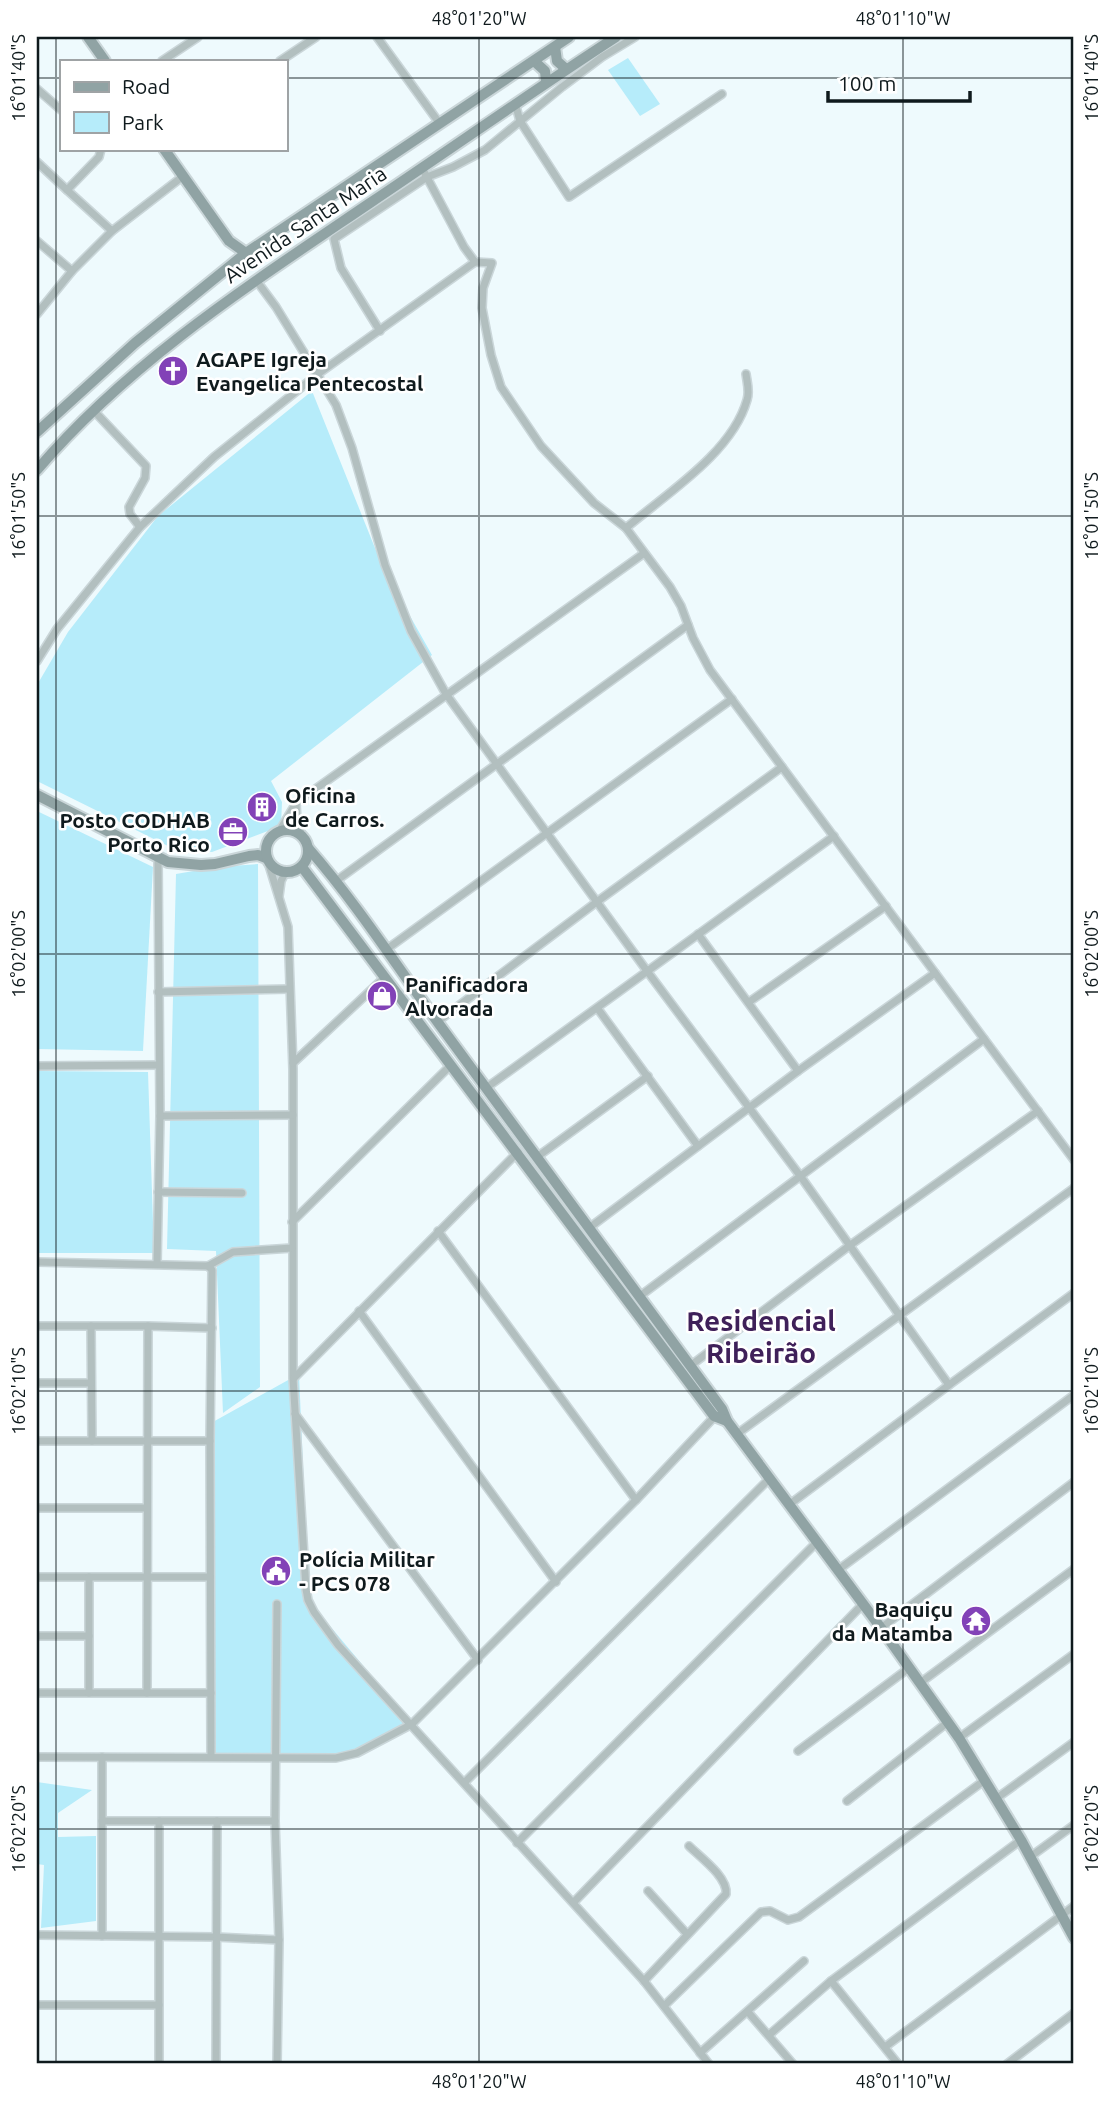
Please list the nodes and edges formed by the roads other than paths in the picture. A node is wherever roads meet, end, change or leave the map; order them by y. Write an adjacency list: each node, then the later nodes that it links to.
1 (89, 37): 9 (street)
2 (198, 37): 10 (street)
3 (316, 37): 11 (street)
4 (377, 37): 21 (street)
5 (569, 37): 8 (street, Avenida Santa Maria)
6 (616, 37): 13 (street, Avenida Santa Maria)
7 (635, 37): 15 (street)
8 (555, 47): 12 (street, Avenida Santa Maria); 13 (street)
9 (104, 60)
10 (164, 60)
11 (282, 60)
12 (534, 61): 14 (street); 21 (street, Avenida Santa Maria)
13 (562, 72): 14 (street, Avenida Santa Maria); 15 (street)
14 (546, 81): 18 (street, Avenida Santa Maria)
15 (562, 86): 20 (street)
16 (37, 89): 19 (street)
17 (722, 94): 20 (street)
18 (515, 103): 20 (street); 25 (street, Avenida Santa Maria)
19 (60, 109)
20 (520, 121): 25 (street)
21 (440, 124): 31 (street, Avenida Santa Maria)
22 (102, 150): 27 (street)
23 (165, 150): 26 (street)
24 (37, 162): 27 (street)
25 (424, 173): 32 (street); 35 (street, Avenida Santa Maria); 37 (street)
26 (182, 177): 28 (street); 30 (street)
27 (67, 190): 28 (street)
28 (112, 231): 34 (street)
29 (37, 241): 34 (street)
30 (229, 241): 31 (street); 33 (street)
31 (246, 253): 33 (street, Avenida Santa Maria)
32 (475, 262): 37 (street); 46 (street)
33 (232, 264): 38 (street, Avenida Santa Maria)
34 (72, 271): 36 (street)
35 (256, 280): 39 (street, Avenida Santa Maria); 41 (street)
36 (37, 314)
37 (380, 331): 41 (street)
38 (135, 343): 39 (street); 43 (street, Avenida Santa Maria)
39 (149, 361): 42 (street, Avenida Santa Maria)
40 (746, 373): 46 (street)
41 (318, 374): 45 (street); 50 (street)
42 (95, 412): 44 (street, Avenida Santa Maria); 45 (street)
43 (37, 432)
44 (37, 470)
45 (140, 527): 49 (street)
46 (626, 528): 47 (street)
47 (643, 554): 48 (street); 50 (street)
48 (688, 625): 51 (street); 52 (street)
49 (37, 661)
50 (446, 694): 52 (street); 55 (street)
51 (732, 699): 53 (street); 57 (street)
52 (499, 764): 57 (street); 67 (street)
53 (782, 767): 59 (street); 69 (street)
54 (37, 795): 62 (street)
55 (296, 803): 56 (street); 58 (street)
56 (280, 830): 58 (street); 60 (street)
57 (546, 831): 69 (street); 72 (street)
58 (302, 836): 61 (street)
59 (834, 836): 70 (street); 71 (street)
60 (267, 841): 63 (street); 64 (street)
61 (309, 849): 65 (street); 67 (street)
62 (158, 859): 64 (street); 77 (street)
63 (267, 860): 64 (street); 66 (street); 68 (street)
64 (227, 861)
65 (303, 867): 66 (street); 75 (street)
66 (285, 873): 68 (street)
67 (336, 881): 72 (street)
68 (279, 896): 76 (street)
69 (598, 901): 73 (street); 80 (street)
70 (886, 906): 74 (street); 78 (street)
71 (698, 933): 73 (street); 78 (street)
72 (387, 949): 80 (street)
73 (647, 971): 79 (street); 89 (street)
74 (935, 973): 81 (street); 86 (street)
75 (385, 977): 82 (street); 84 (street)
76 (289, 989): 77 (street); 82 (street)
77 (158, 992): 83 (street)
78 (749, 1002): 86 (street)
79 (598, 1009): 87 (street); 88 (street)
80 (437, 1022): 88 (street)
81 (984, 1039): 90 (street); 97 (street)
82 (293, 1063): 91 (street)
83 (159, 1065): 85 (street); 92 (street)
84 (451, 1065): 94 (street); 101 (street)
85 (37, 1066)
86 (798, 1071): 89 (street)
87 (649, 1076): 93 (street); 95 (street)
88 (486, 1088): 95 (street)
89 (750, 1109): 93 (street); 97 (street)
90 (1038, 1111): 96 (street); 104 (street)
91 (293, 1115): 92 (street); 101 (street)
92 (160, 1116): 99 (street)
93 (698, 1146): 102 (street)
94 (518, 1152): 103 (street); 123 (street)
95 (537, 1157): 102 (street)
96 (1074, 1160)
97 (801, 1177): 104 (street); 110 (street)
98 (1074, 1188): 112 (street)
99 (158, 1192): 100 (street); 107 (street)
100 (242, 1193)
101 (292, 1222): 105 (street)
102 (589, 1228): 110 (street)
103 (438, 1231): 111 (street); 132 (street)
104 (849, 1246): 112 (street); 117 (street)
105 (292, 1248): 108 (street); 118 (street)
106 (37, 1262): 107 (street)
107 (157, 1264): 108 (street)
108 (208, 1266): 116 (street)
109 (1074, 1293): 121 (street)
110 (640, 1296): 117 (street)
111 (359, 1311): 118 (street); 143 (street)
112 (899, 1315): 121 (street); 125 (street)
113 (37, 1326): 114 (street)
114 (91, 1326): 115 (street); 120 (street)
115 (148, 1326): 116 (street); 128 (street)
116 (212, 1328): 129 (street)
117 (690, 1366): 123 (street)
118 (293, 1378): 124 (street)
119 (37, 1383): 120 (street)
120 (91, 1383): 127 (street)
121 (949, 1385): 133 (street)
122 (1074, 1395): 138 (street)
123 (718, 1413): 125 (street); 132 (street)
124 (295, 1414): 150 (street); 158 (street)
125 (737, 1434): 130 (street)
126 (37, 1441): 127 (street)
127 (92, 1441): 128 (street)
128 (147, 1441): 129 (street); 135 (street)
129 (210, 1441): 142 (street)
130 (770, 1478): 133 (street); 167 (street)
131 (1074, 1482): 146 (street)
132 (636, 1500): 143 (street)
133 (790, 1504): 136 (street)
134 (37, 1508): 135 (street)
135 (147, 1508): 141 (street)
136 (817, 1542): 138 (street); 176 (street)
137 (1074, 1569): 152 (street)
138 (838, 1570): 145 (street)
139 (37, 1577): 140 (street)
140 (89, 1577): 141 (street); 148 (street)
141 (146, 1577): 142 (street); 155 (street)
142 (210, 1577): 156 (street)
143 (556, 1582): 150 (street)
144 (278, 1604): 165 (street)
145 (863, 1604): 146 (street); 180 (street)
146 (881, 1628): 151 (street)
147 (37, 1636): 148 (street)
148 (89, 1636): 154 (street)
149 (1074, 1654): 159 (street)
150 (478, 1660): 158 (street)
151 (909, 1668): 152 (street); 161 (street)
152 (920, 1683): 157 (street)
153 (37, 1693): 154 (street)
154 (89, 1693): 155 (street)
155 (147, 1693): 156 (street)
156 (211, 1693): 164 (street)
157 (948, 1722): 159 (street); 169 (street)
158 (412, 1724): 165 (street); 167 (street)
159 (959, 1738): 166 (street)
160 (1074, 1742): 168 (street)
161 (798, 1751)
162 (37, 1757): 163 (street)
163 (102, 1757): 164 (street); 170 (street)
164 (211, 1757): 165 (street)
165 (277, 1757): 173 (street)
166 (985, 1780): 168 (street); 195 (street)
167 (465, 1782): 176 (street)
168 (997, 1798): 175 (street)
169 (847, 1801)
170 (102, 1821): 171 (street); 185 (street)
171 (159, 1821): 172 (street); 186 (street)
172 (217, 1821): 173 (street); 187 (street)
173 (275, 1821): 189 (street)
174 (1074, 1825): 178 (street)
175 (1021, 1840): 178 (street); 192 (street)
176 (517, 1843): 180 (street)
177 (689, 1846): 183 (street)
178 (1030, 1857): 182 (street)
179 (648, 1891): 183 (street)
180 (574, 1902): 191 (street)
181 (1074, 1906): 182 (street)
182 (1061, 1915): 188 (street); 199 (street)
183 (687, 1934): 191 (street)
184 (37, 1935): 185 (street)
185 (102, 1936): 186 (street)
186 (159, 1936): 187 (street); 194 (street)
187 (216, 1937): 189 (street); 203 (street)
188 (1074, 1938)
189 (279, 1940): 204 (street)
190 (804, 1961): 196 (street)
191 (644, 1981): 195 (street)
192 (831, 1981): 198 (street); 199 (street)
193 (37, 2005): 194 (street)
194 (159, 2005): 202 (street)
195 (664, 2006): 200 (street)
196 (748, 2012): 198 (street); 200 (street)
197 (1074, 2012): 209 (street)
198 (769, 2035): 201 (street)
199 (885, 2047): 208 (street)
200 (700, 2053): 205 (street)
201 (787, 2057): 206 (street); 207 (street)
202 (159, 2064)
203 (216, 2064)
204 (277, 2064)
205 (709, 2064)
206 (779, 2064)
207 (793, 2064)
208 (898, 2064)
209 (1007, 2064)

